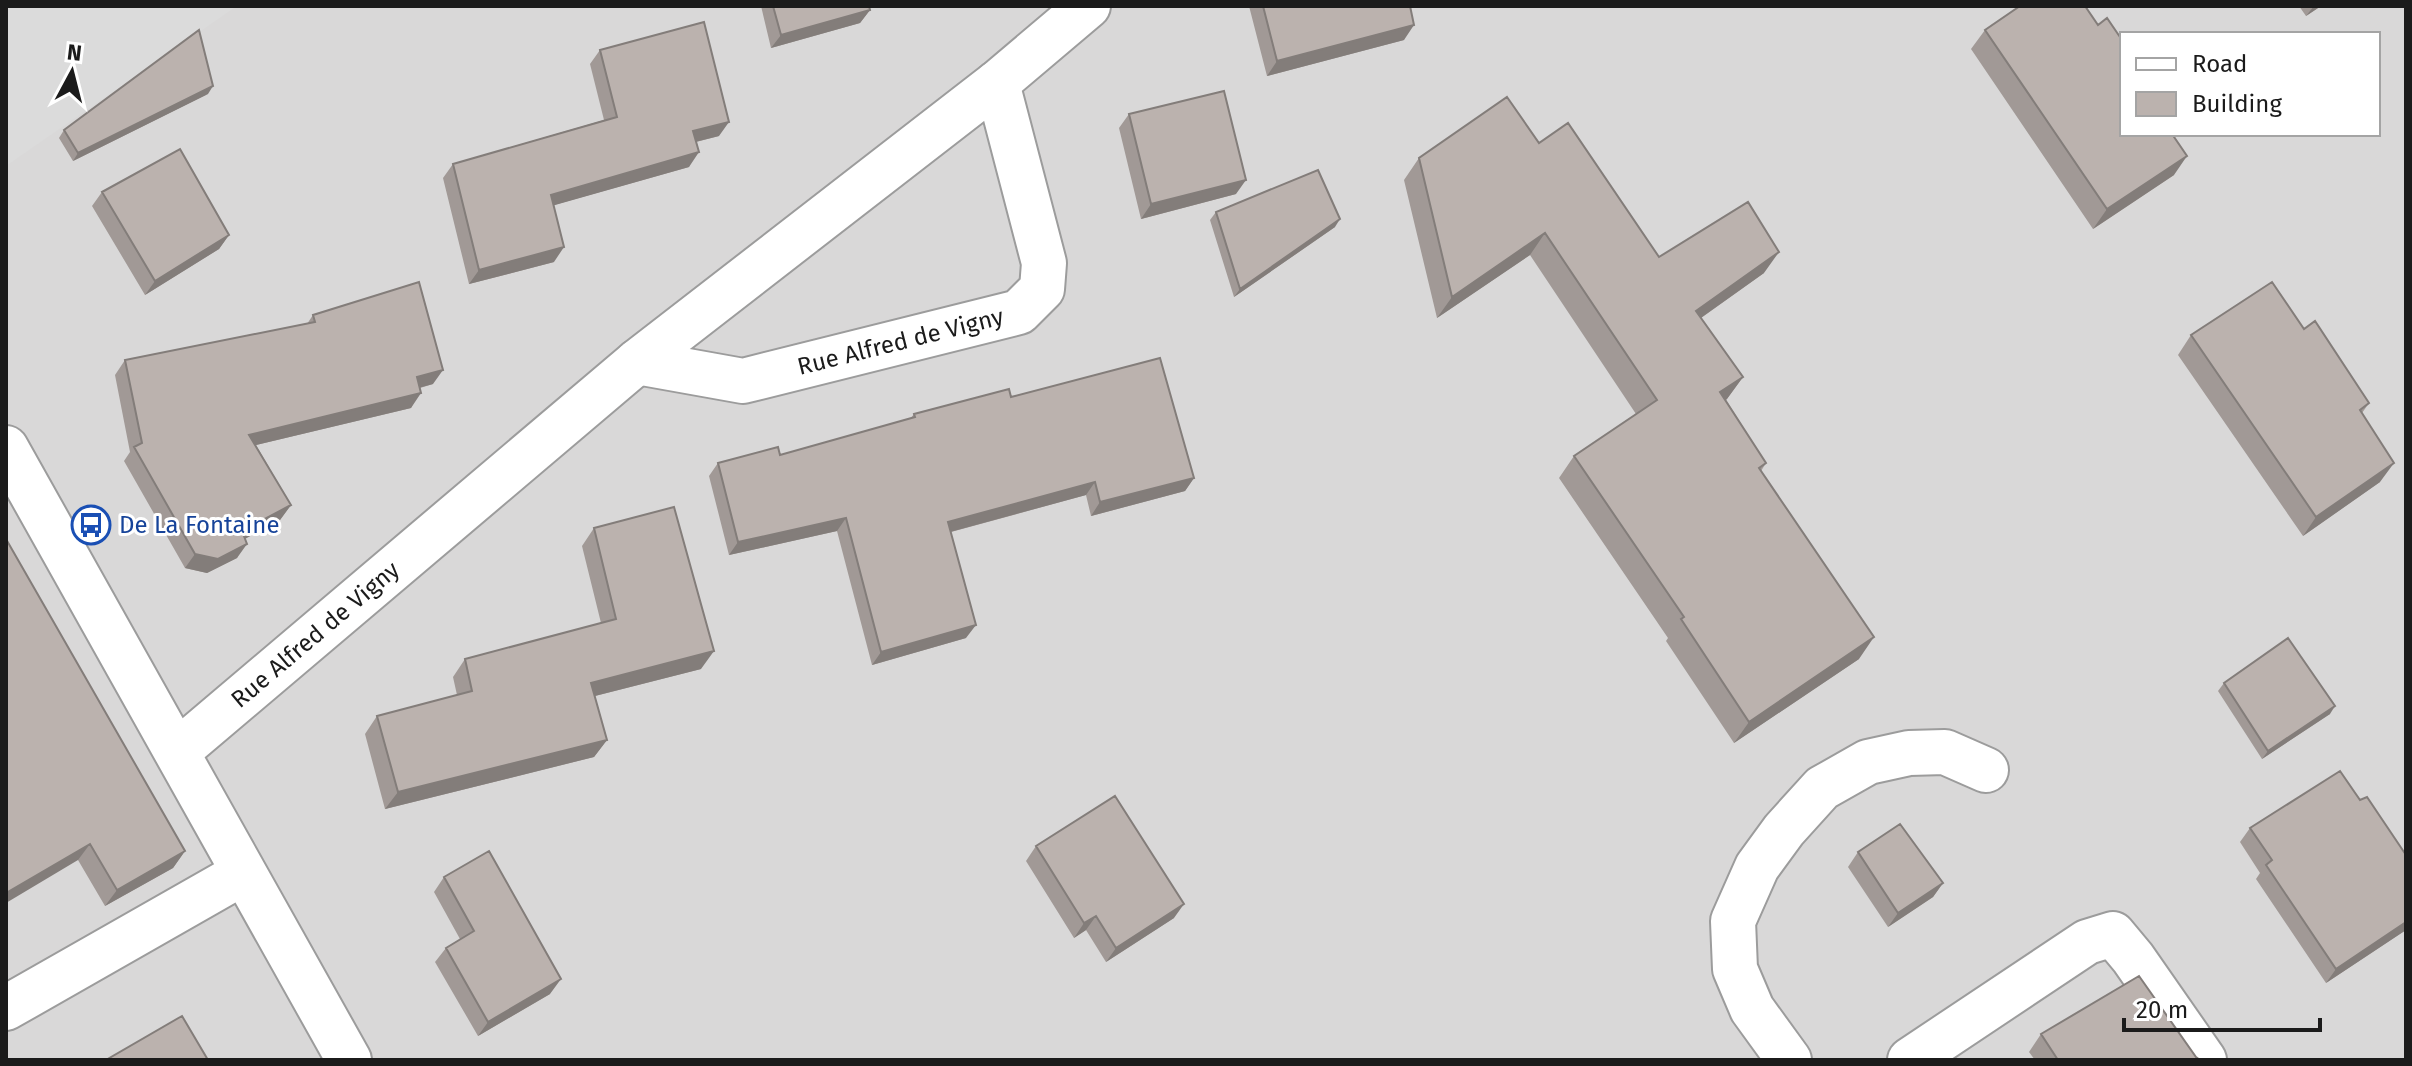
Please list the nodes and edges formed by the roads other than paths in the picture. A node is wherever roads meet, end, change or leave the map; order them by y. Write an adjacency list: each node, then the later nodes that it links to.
1 (1088, 6): 2 (street, Rue Alfred de Vigny)
2 (997, 83): 3 (street, Rue Alfred de Vigny); 3 (street, Rue Alfred de Vigny)
3 (637, 362): 5 (street, Rue Alfred de Vigny)
4 (6, 448): 5 (street)
5 (178, 751): 7 (street)
6 (1986, 770): 10 (street)
7 (243, 873): 8 (street); 9 (street)
8 (6, 1008)
9 (349, 1060)
10 (1789, 1060)
11 (1910, 1060): 12 (street)
12 (2204, 1060)

